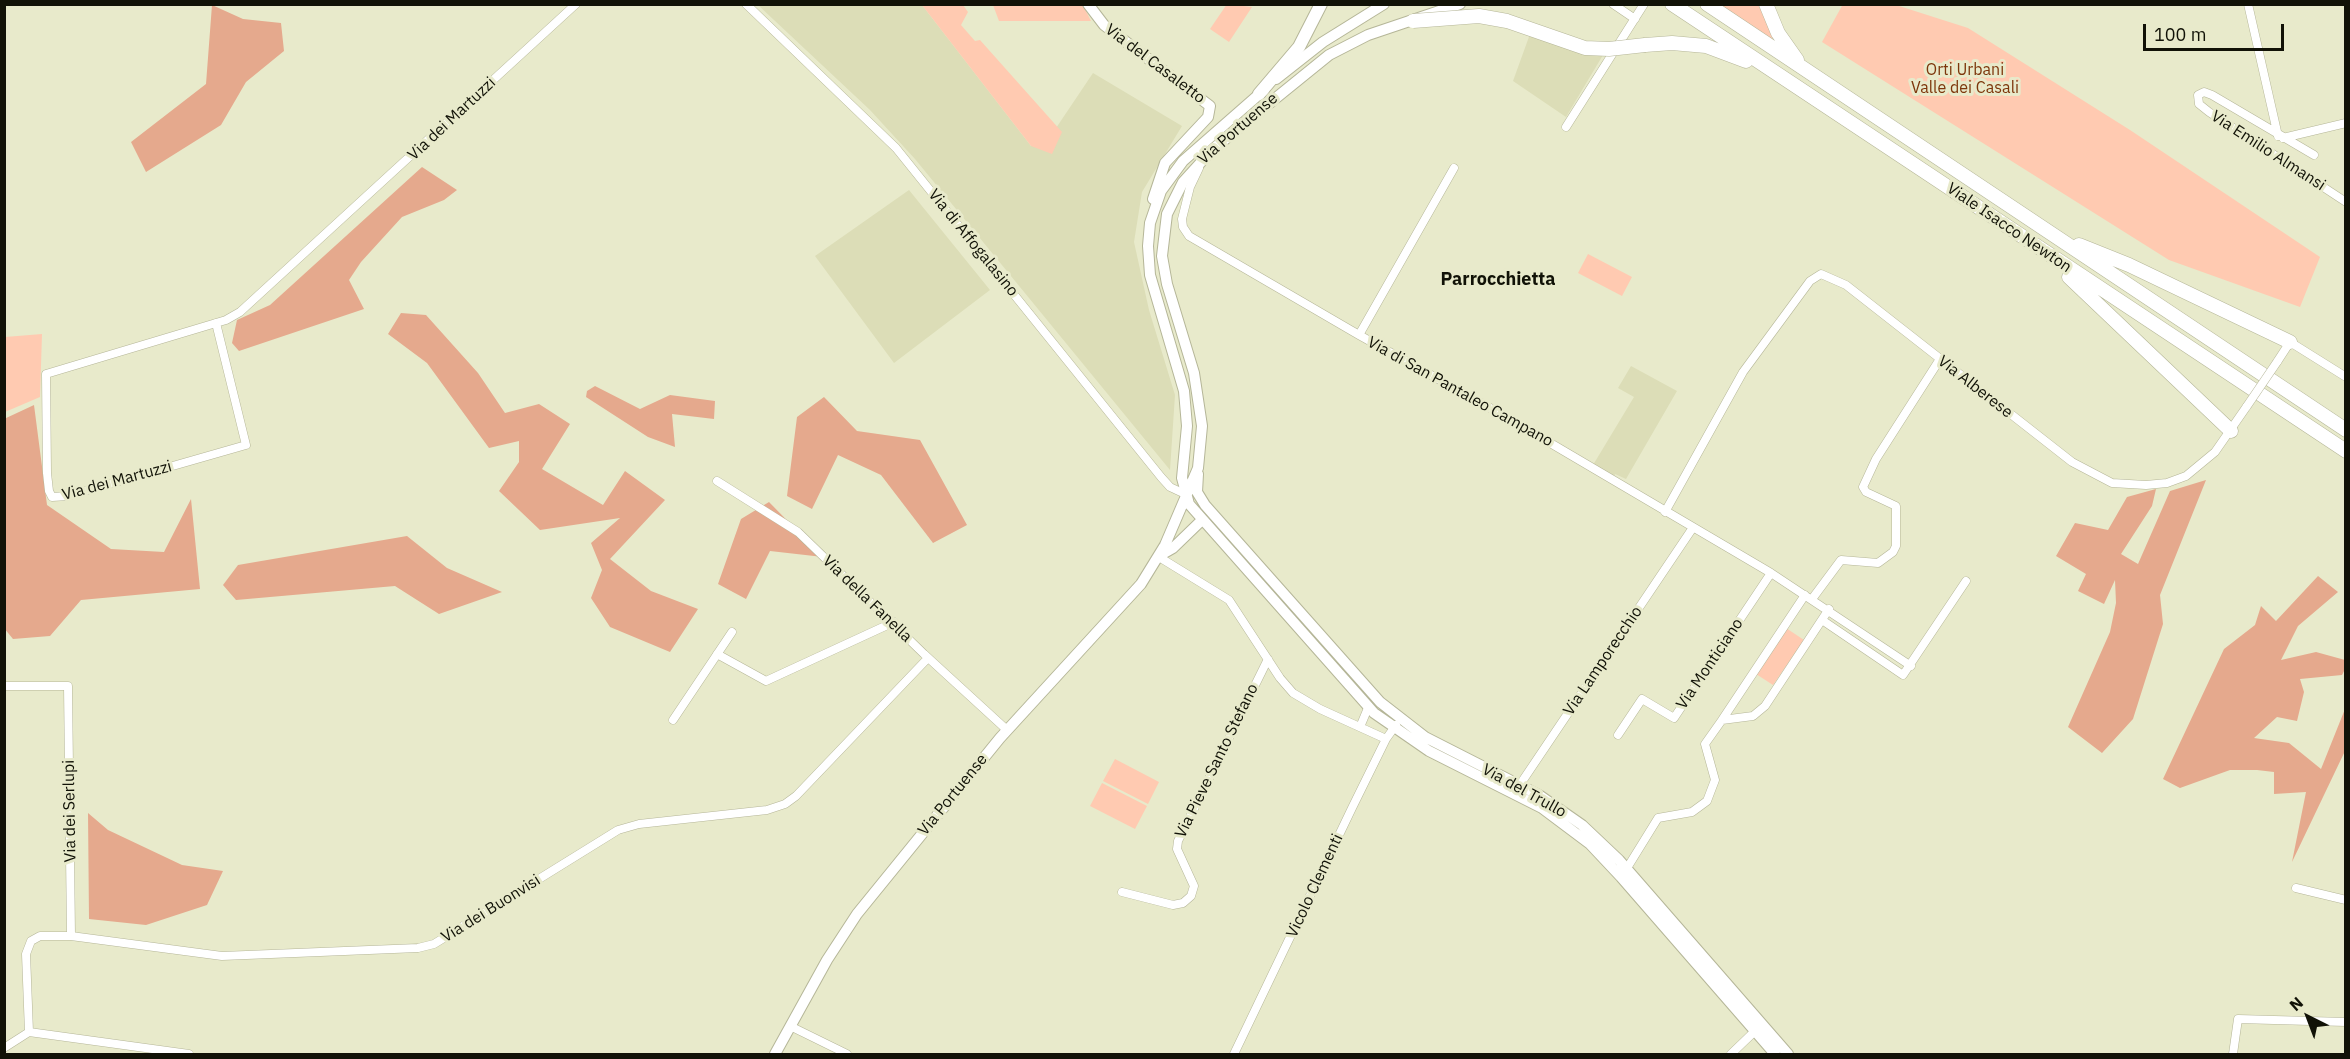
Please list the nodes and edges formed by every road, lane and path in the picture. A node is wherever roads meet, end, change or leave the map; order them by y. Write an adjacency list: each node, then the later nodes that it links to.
1 (576, 4): 28 (street, Via dei Martuzzi)
2 (746, 4): 38 (street, Via di Affogalasino)
3 (1088, 4): 25 (main road, Via del Casaletto)
4 (1321, 4): 17 (main road)
5 (1384, 4): 17 (main road, Via Portuense)
6 (1460, 4): 14 (main road, Via Portuense, bridge)
7 (1613, 4): 13 (street)
8 (1644, 4): 13 (street)
9 (1672, 4): 16 (highway, Viale Isacco Newton)
10 (1707, 4): 15 (highway, Viale Isacco Newton)
11 (1766, 4): 15 (highway)
12 (2248, 4): 20 (street)
13 (1635, 19): 19 (street)
14 (1413, 21): 16 (highway, bridge); 22 (main road, Via Portuense)
15 (1807, 70): 26 (highway, Viale Isacco Newton)
16 (1774, 72): 27 (highway, Viale Isacco Newton)
17 (1259, 94): 25 (main road, Via Portuense)
18 (2346, 123): 20 (street)
19 (1566, 127)
20 (2280, 137): 21 (street); 24 (street, Via Emilio Almansi)
21 (2314, 155)
22 (1205, 156): 29 (street, Via di San Pantaleo Campano); 36 (main road, Via Portuense)
23 (1454, 168): 29 (street)
24 (2346, 202)
25 (1152, 215): 38 (main road, Via Portuense)
26 (2053, 235): 30 (highway); 33 (highway, Viale Isacco Newton)
27 (2044, 252): 34 (highway); 35 (highway, Viale Isacco Newton)
28 (216, 323): 28 (street, Via dei Martuzzi)
29 (1359, 335): 40 (street, Via di San Pantaleo Campano)
30 (2290, 342): 32 (street); 34 (street, Via Alberese, bridge)
31 (1940, 359): 34 (street, Via Alberese); 40 (street, Via Alberese); 46 (street)
32 (2346, 377)
33 (2346, 430)
34 (2231, 431)
35 (2346, 451)
36 (1198, 468): 38 (main road, Via Portuense); 39 (main road, Via del Trullo)
37 (717, 481): 49 (street, Via della Fanella)
38 (1185, 494): 39 (main road, Via del Trullo); 41 (main road, Via del Trullo); 43 (main road, Via Portuense)
39 (1205, 505): 50 (main road, Via del Trullo)
40 (1665, 512): 42 (street, Via di San Pantaleo Campano)
41 (1202, 520): 43 (main road, Via Portuense); 52 (main road, Via del Trullo)
42 (1692, 529): 44 (street, Via di San Pantaleo Campano); 66 (street, Via Lamporecchio)
43 (1159, 557): 55 (street); 63 (main road, Via Portuense)
44 (1771, 573): 46 (street, Via di San Pantaleo Campano); 64 (street, Via Monticiano)
45 (1966, 581): 56 (street)
46 (1808, 597): 47 (street, Via di San Pantaleo Campano); 60 (street)
47 (1829, 609): 48 (street); 56 (street, Via di San Pantaleo Campano)
48 (1822, 620): 56 (street); 60 (street)
49 (894, 622): 53 (street); 54 (street, Via della Fanella)
50 (1315, 629): 52 (street); 61 (main road, Via del Trullo)
51 (732, 632): 53 (street)
52 (1305, 638): 58 (main road, Via del Trullo)
53 (717, 654): 59 (street)
54 (928, 658): 63 (street, Via della Fanella); 71 (street, Via dei Buonvisi)
55 (1268, 659): 62 (street); 69 (street, Via Pieve Santo Stefano)
56 (1911, 666)
57 (4, 686): 71 (street, Via dei Serlupi)
58 (1368, 708): 61 (main road, Via del Trullo); 62 (street)
59 (673, 720)
60 (1722, 720): 67 (street)
61 (1397, 724): 65 (street, Vicolo Clementi); 66 (main road, Via del Trullo)
62 (1360, 727): 65 (street)
63 (1007, 730): 74 (main road, Via Portuense)
64 (1618, 735)
65 (1386, 739): 81 (street, Vicolo Clementi)
66 (1518, 789): 67 (main road, Via del Trullo)
67 (1624, 873): 72 (main road, Via del Trullo)
68 (2296, 888): 70 (street)
69 (1122, 892)
70 (2346, 900)
71 (71, 936): 76 (street, Via dei Buonvisi)
72 (1709, 972): 75 (main road, Via del Trullo); 84 (main road, Via del Trullo)
73 (2346, 1022): 85 (street)
74 (792, 1027): 79 (main road, Via Portuense); 80 (street)
75 (1755, 1031): 82 (street); 83 (main road, Via del Trullo)
76 (29, 1032): 77 (street); 78 (street)
77 (4, 1048)
78 (189, 1054)
79 (775, 1054)
80 (847, 1054)
81 (1234, 1054)
82 (1731, 1054)
83 (1775, 1054)
84 (1788, 1054)
85 (2233, 1054)

